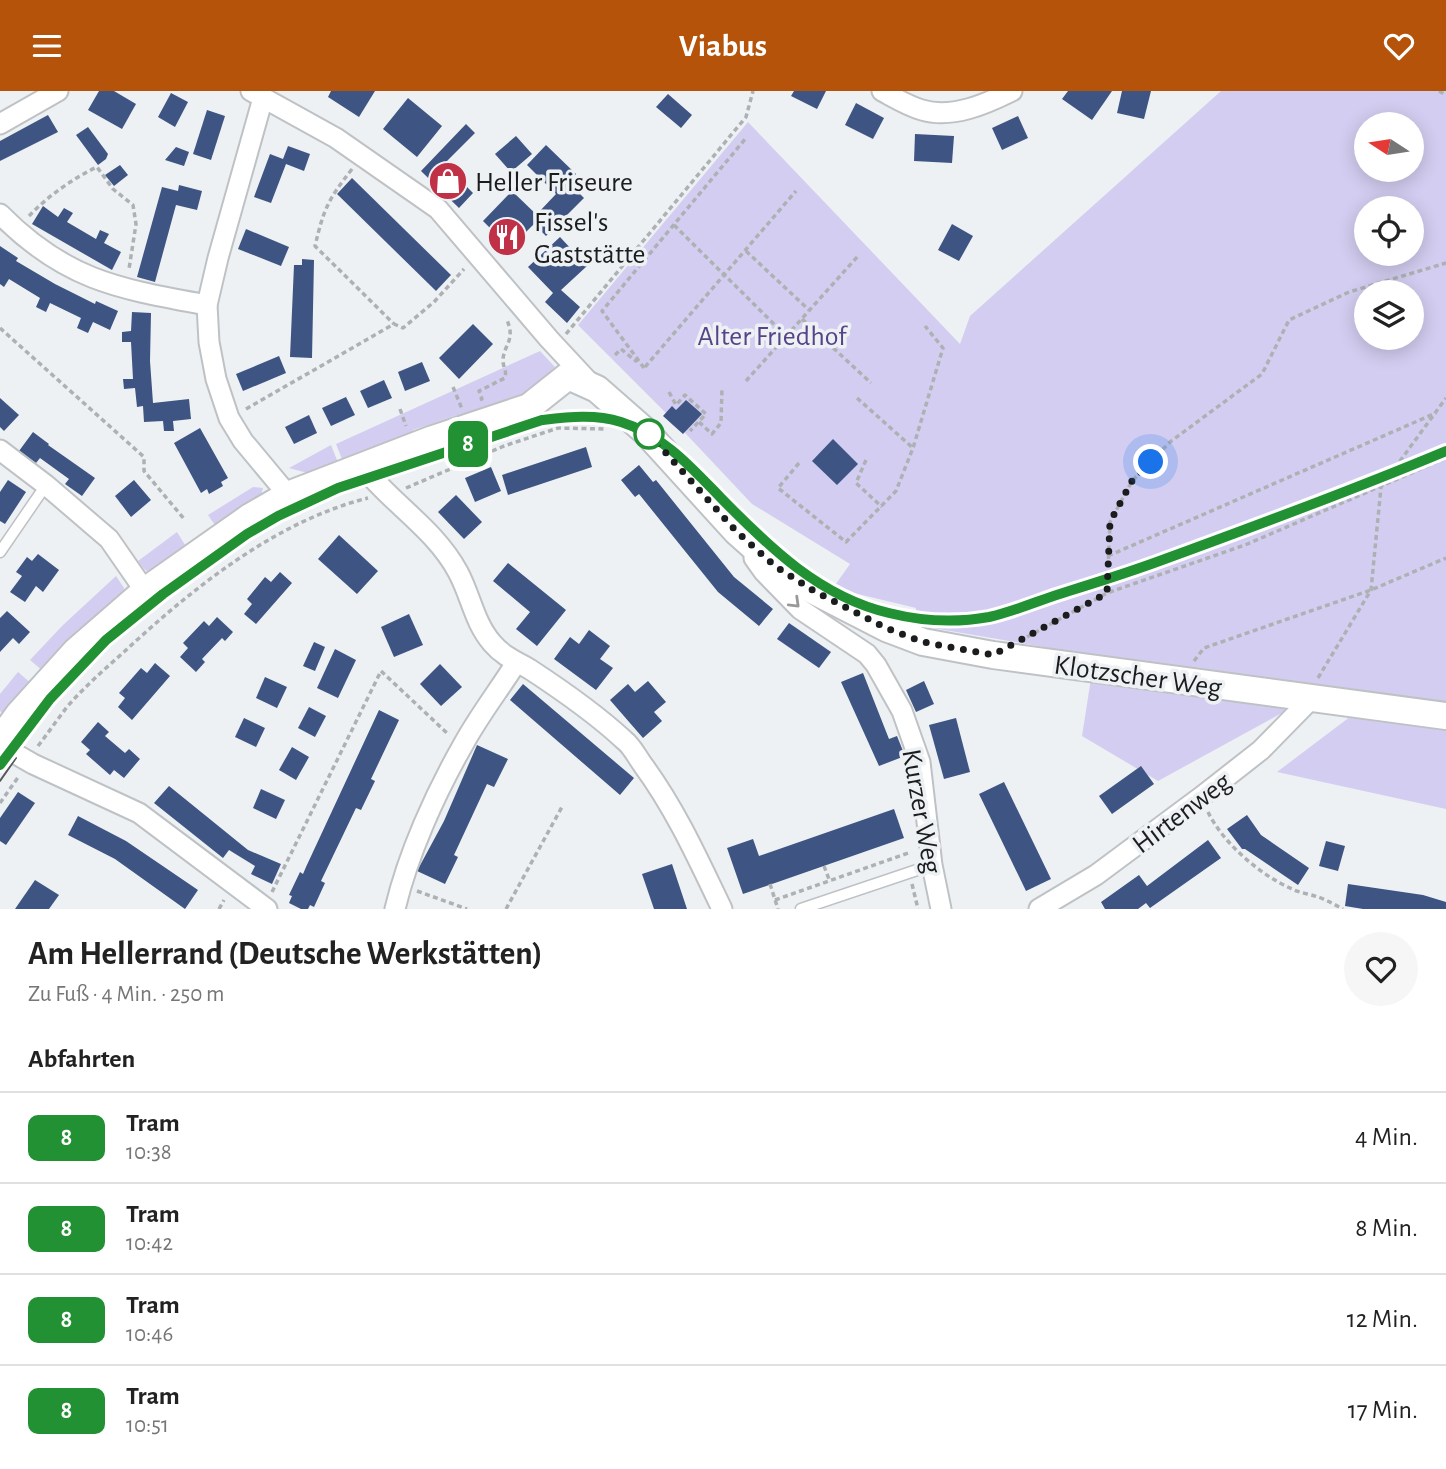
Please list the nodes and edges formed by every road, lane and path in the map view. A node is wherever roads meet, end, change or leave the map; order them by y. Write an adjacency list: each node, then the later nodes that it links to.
1 (57, 91): 8 (street)
2 (753, 91): 29 (path)
3 (882, 91): 4 (street)
4 (1012, 91)
5 (1439, 91): 7 (path)
6 (257, 94): 10 (street); 22 (street)
7 (1446, 95)
8 (0, 124)
9 (746, 138): 13 (path)
10 (363, 155): 16 (street); 25 (path)
11 (796, 191): 15 (path)
12 (0, 214): 14 (street)
13 (674, 225): 19 (path); 31 (path)
14 (16, 230): 20 (street); 20 (path)
15 (746, 251): 19 (path); 23 (path)
16 (476, 255): 21 (street); 25 (path)
17 (858, 256): 23 (path)
18 (1446, 263): 59 (path)
19 (724, 276): 28 (path); 31 (path)
20 (125, 290): 22 (street)
21 (514, 299): 29 (street); 39 (path)
22 (208, 306): 41 (street)
23 (809, 310): 24 (path)
24 (802, 319): 28 (path); 33 (path)
25 (394, 324): 41 (path)
26 (925, 326): 45 (path)
27 (0, 328): 56 (path)
28 (786, 336): 32 (path)
29 (556, 346): 35 (street)
30 (615, 355): 31 (path)
31 (644, 368)
32 (746, 381)
33 (871, 383)
34 (722, 388): 42 (path)
35 (597, 389): 44 (street, Klotzscher Weg); 50 (street)
36 (669, 392): 42 (path)
37 (857, 398): 45 (path)
38 (1446, 398): 40 (path)
39 (461, 407)
40 (1436, 413): 52 (path); 59 (path)
41 (229, 418): 54 (street)
42 (699, 422): 43 (path)
43 (690, 431)
44 (646, 432): 53 (path); 57 (street, Klotzscher Weg)
45 (913, 447): 55 (path)
46 (0, 450): 51 (street)
47 (1446, 458): 52 (path)
48 (866, 460): 55 (path)
49 (799, 463): 55 (path)
50 (362, 466): 53 (street); 54 (street)
51 (46, 485): 58 (lane); 62 (street)
52 (1381, 487): 61 (path); 63 (path)
53 (386, 493): 65 (street); 71 (path)
54 (288, 495): 62 (street)
55 (882, 507)
56 (186, 520)
57 (736, 531): 64 (street, Klotzscher Weg); 75 (street, Kurzer Weg, one-way to 75)
58 (0, 552)
59 (1108, 556): 63 (path)
60 (1446, 558): 61 (path)
61 (1371, 590): 66 (path); 67 (path)
62 (145, 591): 70 (street)
63 (1107, 593): 64 (path)
64 (993, 655): 66 (street, Klotzscher Weg)
65 (516, 663): 83 (street); 86 (street)
66 (1179, 679): 67 (street, Klotzscher Weg)
67 (1311, 699): 68 (street, Klotzscher Weg); 72 (street, Hirtenweg)
68 (1446, 716)
69 (455, 740): 80 (path)
70 (0, 743): 71 (street)
71 (27, 761): 73 (path); 82 (street)
72 (1201, 797): 90 (street, Hirtenweg); 91 (path)
73 (0, 803)
74 (563, 805): 85 (path)
75 (931, 855): 77 (path); 88 (lane); 89 (street, Kurzer Weg)
76 (824, 866): 77 (path)
77 (830, 881): 81 (path)
78 (770, 884): 81 (path)
79 (408, 888): 84 (path)
80 (274, 889)
81 (775, 899): 87 (path)
82 (267, 909)
83 (395, 909)
84 (467, 909)
85 (506, 909)
86 (722, 909)
87 (778, 909)
88 (801, 909)
89 (941, 909)
90 (1039, 909)
91 (1343, 909)

